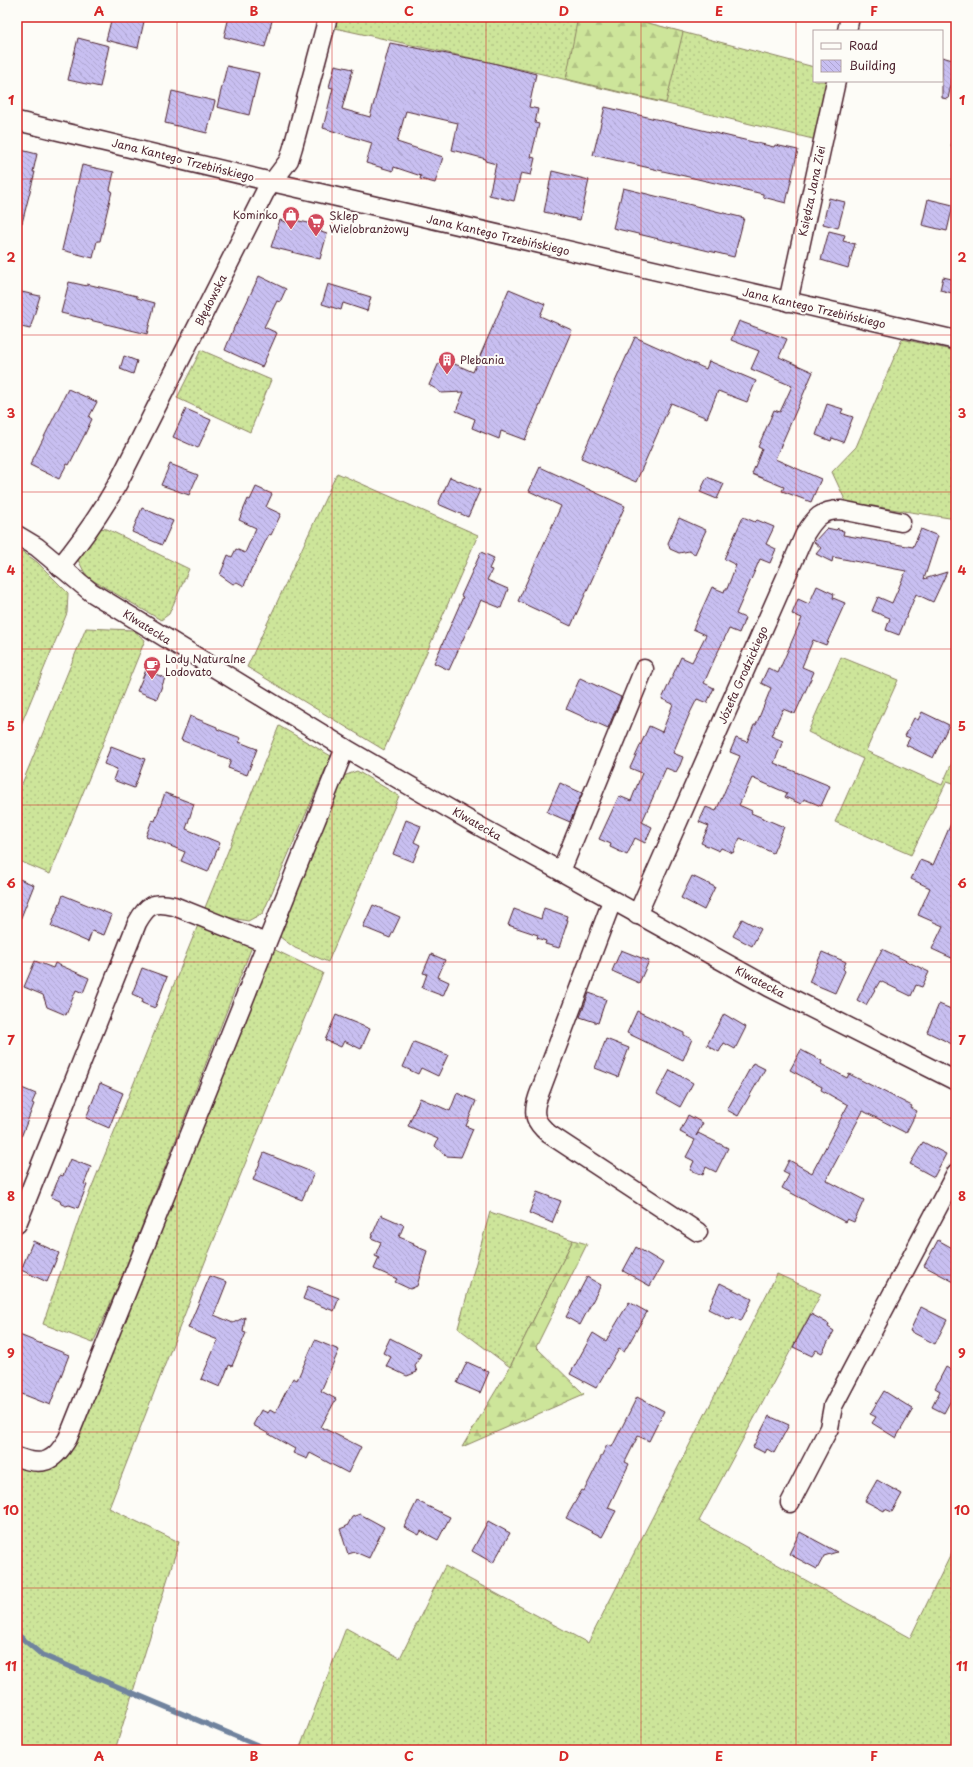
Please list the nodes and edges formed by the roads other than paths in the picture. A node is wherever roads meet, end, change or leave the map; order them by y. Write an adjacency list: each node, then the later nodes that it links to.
1 (328, 17): 6 (street, Błędowska)
2 (850, 17): 3 (street)
3 (847, 30)
4 (836, 82): 7 (street, Księdza Jana Ziei)
5 (17, 121): 6 (street, Jana Kantego Trzebińskiego)
6 (272, 182): 7 (street, Jana Kantego Trzebińskiego); 11 (street, Błędowska)
7 (788, 302): 8 (street, Jana Kantego Trzebińskiego)
8 (956, 340)
9 (901, 522): 16 (street, Józefa Grodzickiego)
10 (17, 535): 11 (street, Klwatecka)
11 (60, 567): 13 (street, Klwatecka)
12 (644, 669): 14 (street)
13 (345, 748): 14 (street, Klwatecka); 17 (street)
14 (560, 871): 15 (street, Klwatecka)
15 (612, 901): 16 (street, Klwatecka); 21 (street)
16 (636, 914): 18 (street, Klwatecka)
17 (266, 943): 20 (street); 22 (street)
18 (956, 1081)
19 (956, 1173): 23 (street)
20 (17, 1224)
21 (698, 1232)
22 (17, 1457)
23 (790, 1503)

